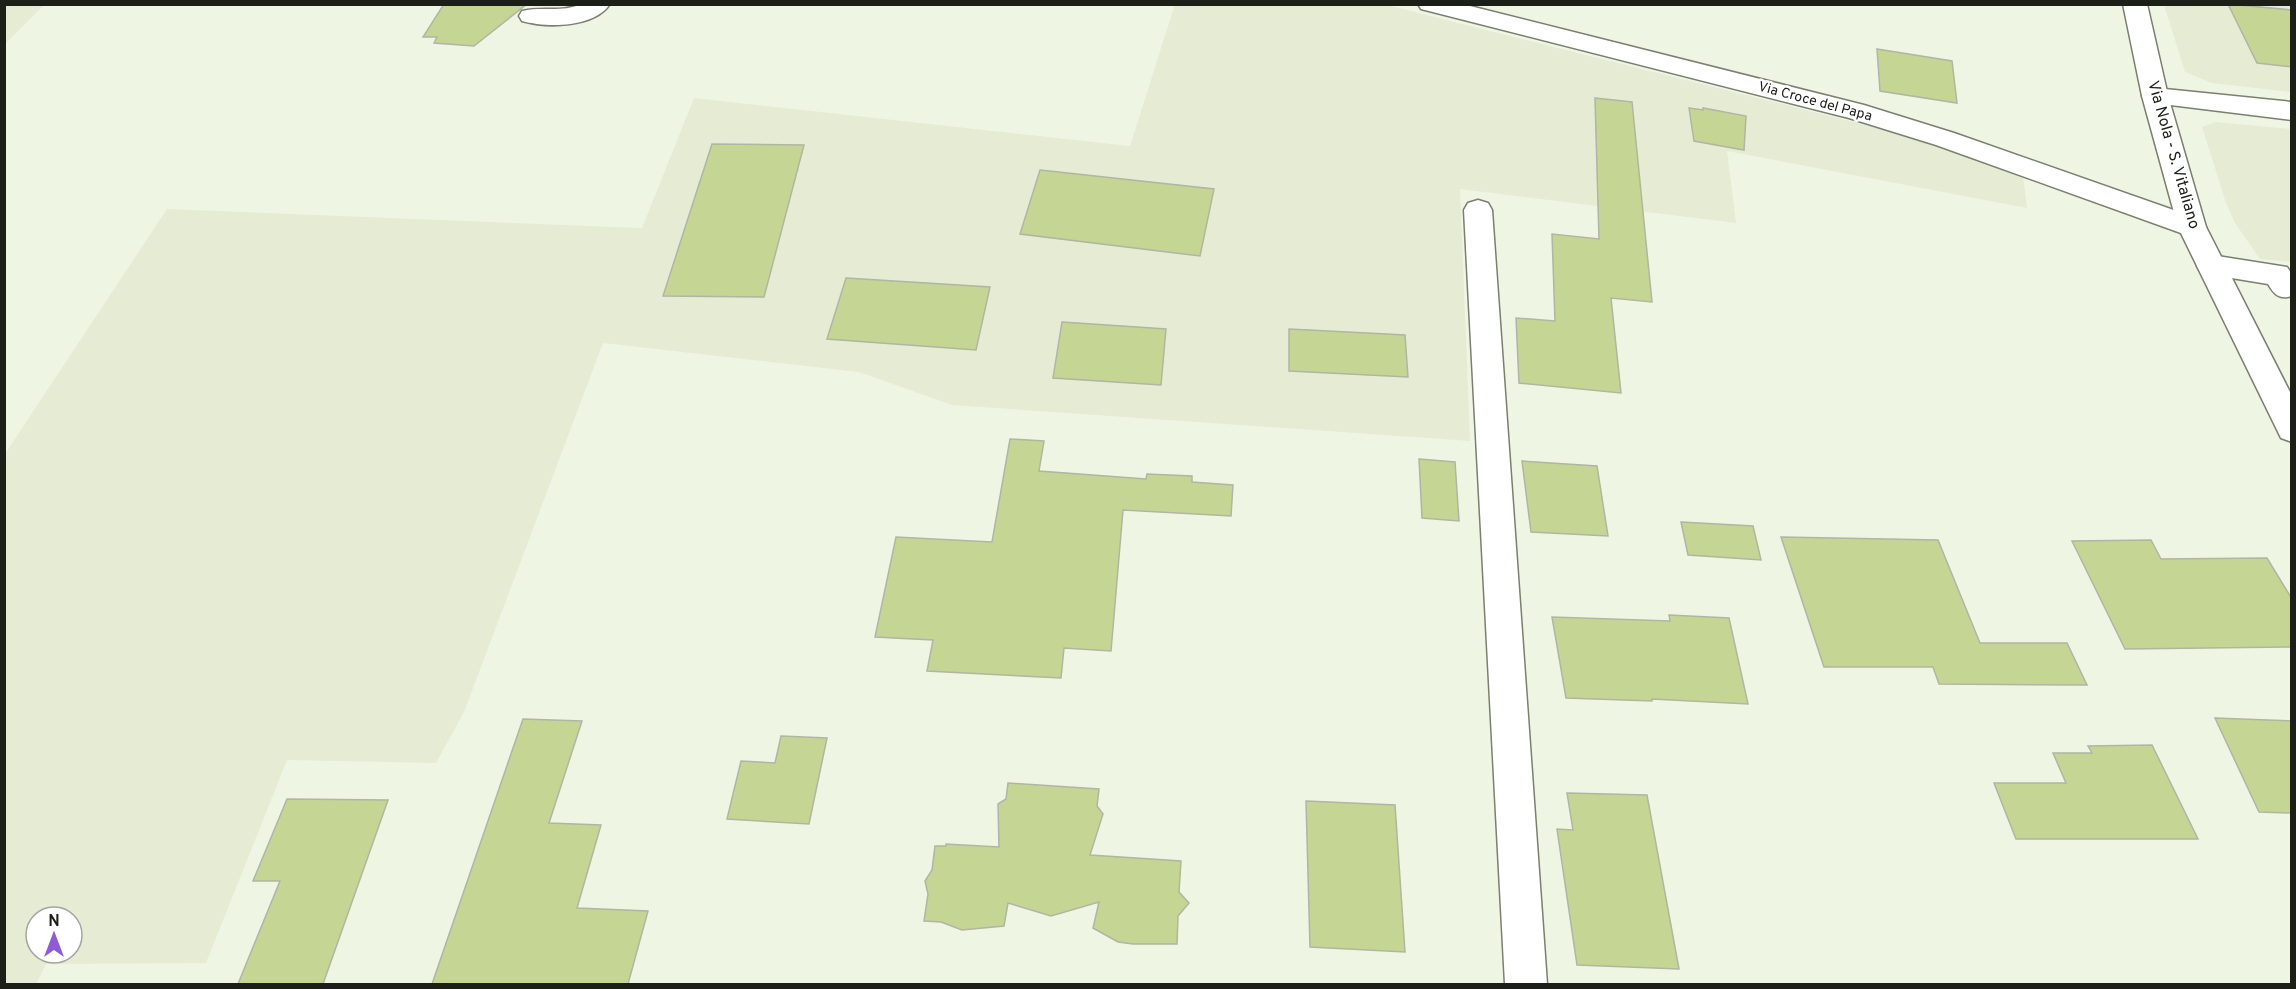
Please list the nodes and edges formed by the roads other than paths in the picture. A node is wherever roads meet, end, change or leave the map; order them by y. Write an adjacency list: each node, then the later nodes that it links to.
1 (598, 4): 4 (street)
2 (1430, 4): 8 (street, Via Croce del Papa)
3 (2135, 4): 5 (street, Via Nola - S. Vitaliano)
4 (531, 16)
5 (2155, 96): 6 (street); 8 (street, Via Nola - S. Vitaliano)
6 (2292, 111)
7 (1478, 210): 12 (street)
8 (2192, 227): 9 (street, Via Nola - S. Vitaliano)
9 (2211, 266): 10 (street); 11 (street, Via Nola - S. Vitaliano)
10 (2285, 287)
11 (2288, 413)
12 (1527, 984)

